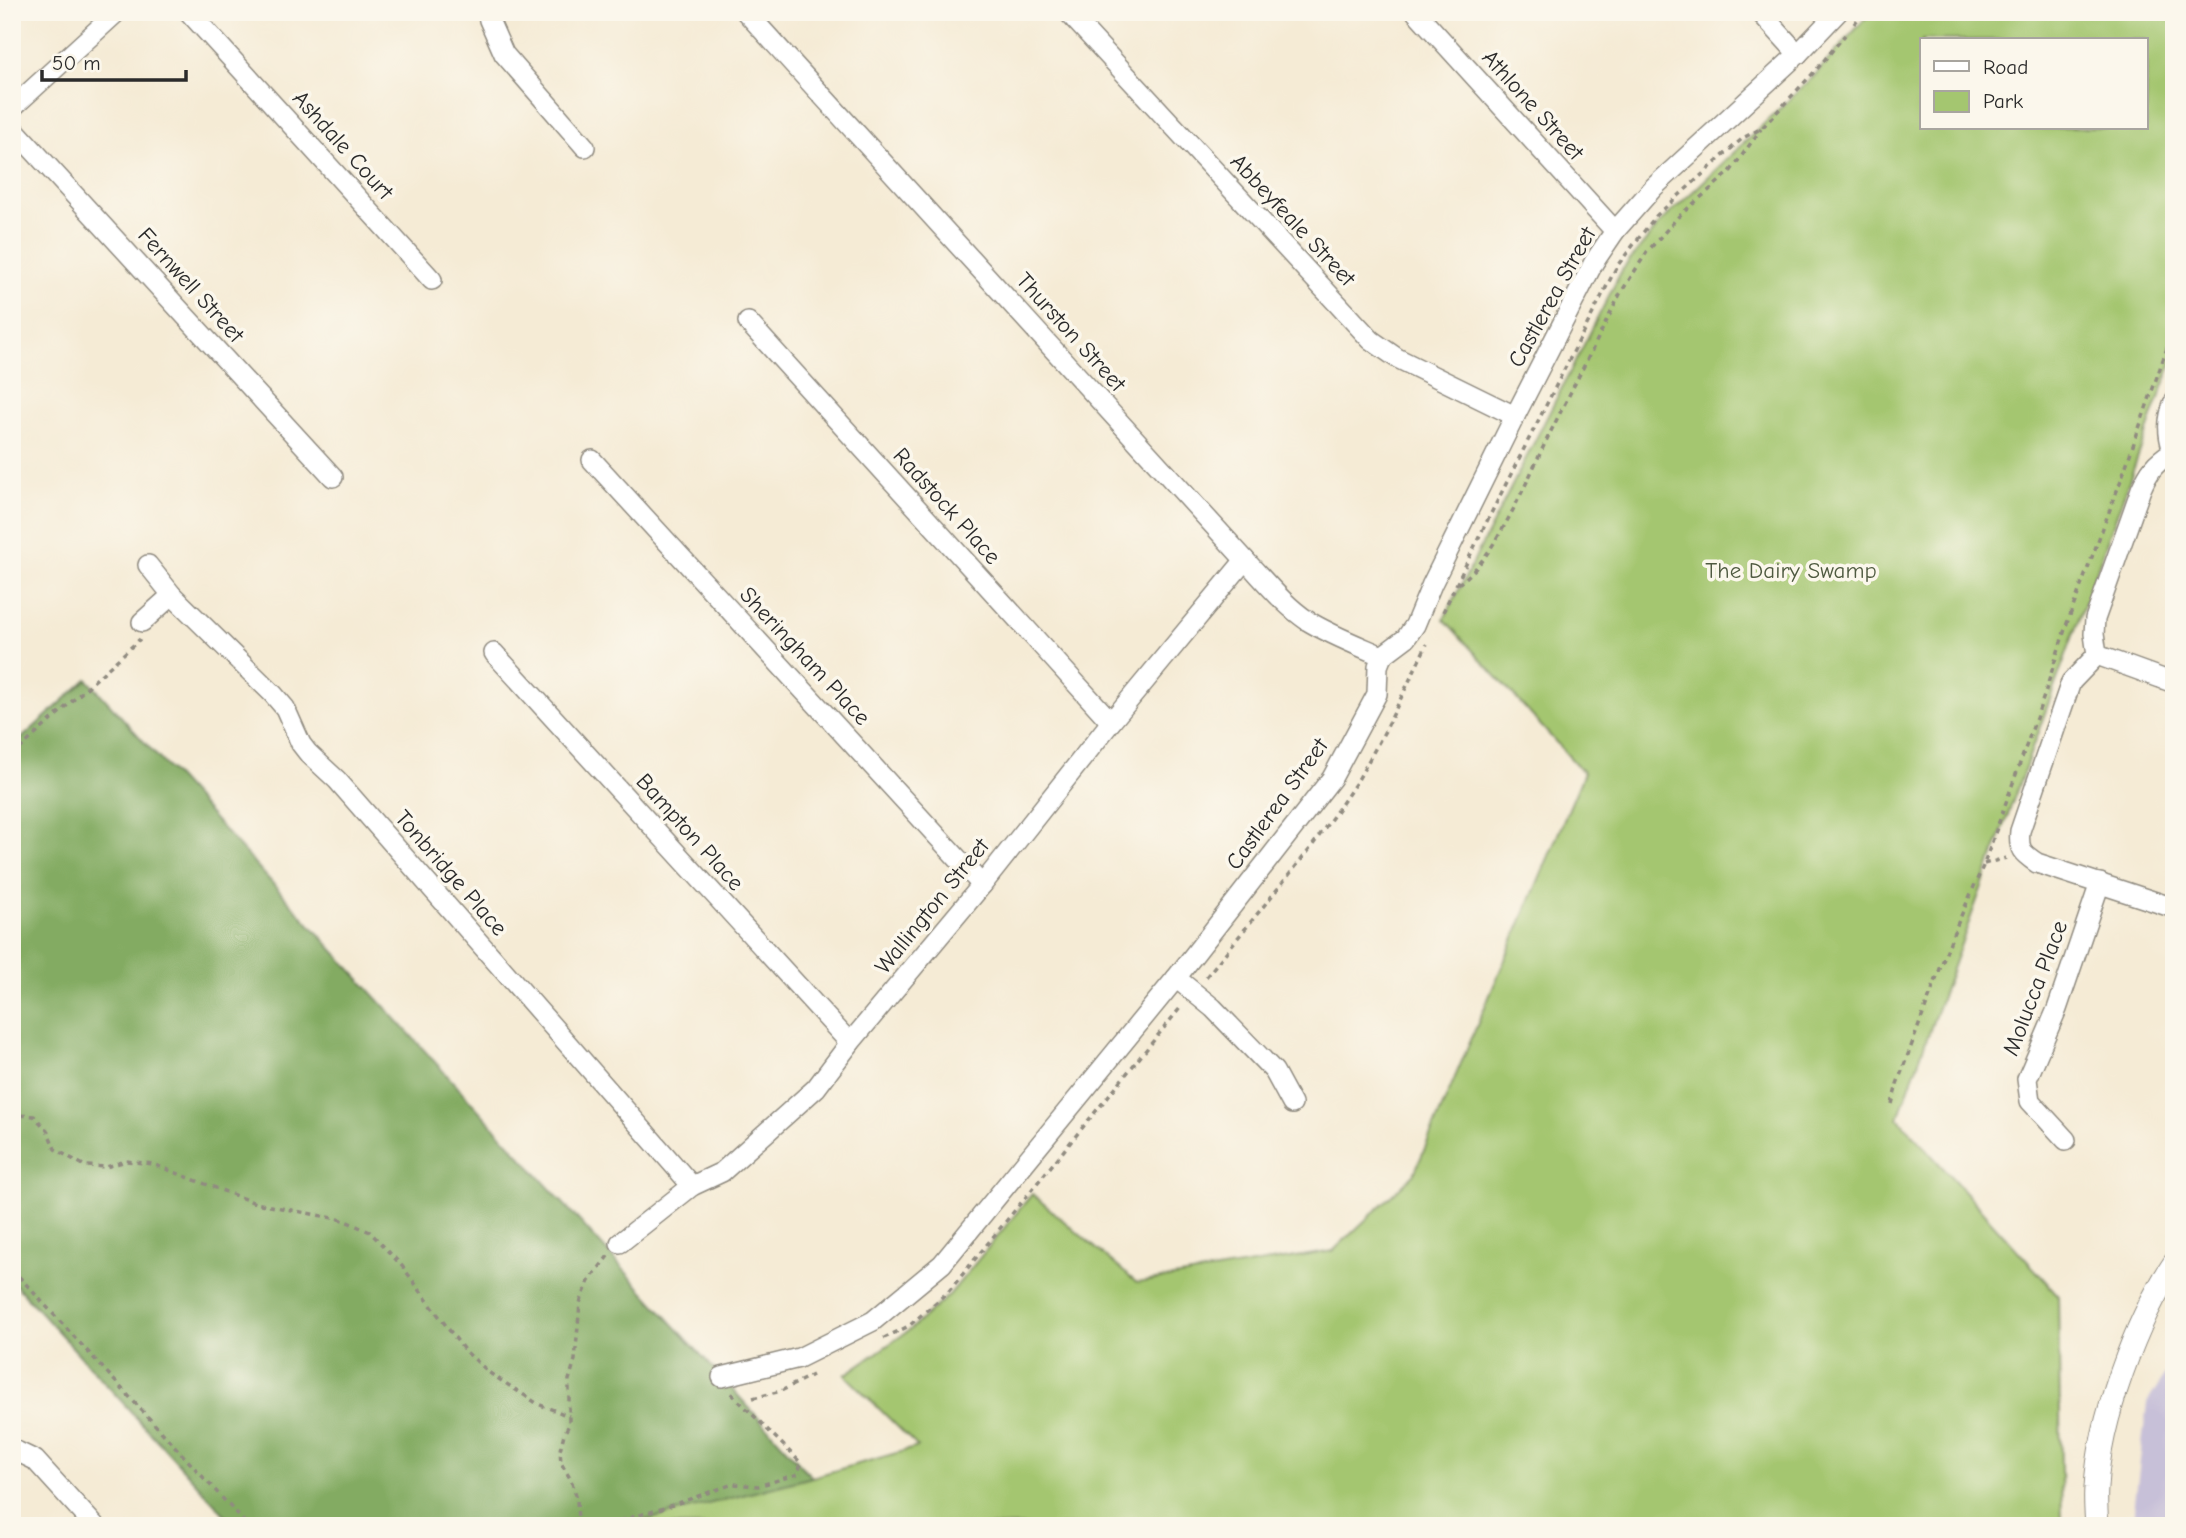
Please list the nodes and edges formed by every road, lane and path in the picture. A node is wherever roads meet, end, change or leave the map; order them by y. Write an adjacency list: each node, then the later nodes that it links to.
1 (117, 12): 11 (street)
2 (189, 12): 16 (street, Ashdale Court)
3 (487, 12): 14 (street)
4 (746, 12): 24 (street, Thurston Street)
5 (1069, 12): 20 (street, Abbeyfeale Street)
6 (1416, 12): 15 (street, Athlone Street)
7 (1760, 12): 10 (street)
8 (1838, 12): 10 (street, Castlerea Street)
9 (1864, 12): 13 (path)
10 (1798, 54): 15 (street, Castlerea Street)
11 (12, 108)
12 (12, 127): 23 (street, Fernwell Street)
13 (1762, 128): 26 (path); 26 (path)
14 (586, 147)
15 (1615, 231): 20 (street, Castlerea Street)
16 (432, 280)
17 (748, 322): 36 (street, Radstock Place)
18 (2174, 328): 44 (path)
19 (2174, 402): 21 (street)
20 (1515, 416): 33 (street, Castlerea Street)
21 (2174, 452): 32 (street)
22 (592, 460): 39 (street, Sheringham Place)
23 (333, 477)
24 (1245, 560): 33 (street, Thurston Street); 36 (street, Wallington Street)
25 (148, 565): 27 (street, Tonbridge Place)
26 (1456, 585): 28 (path)
27 (172, 595): 29 (street); 47 (street, Tonbridge Place)
28 (1440, 618)
29 (142, 622): 37 (path)
30 (1429, 640): 34 (path)
31 (494, 653): 42 (street, Bampton Place)
32 (2097, 655): 35 (street); 38 (street)
33 (1382, 656): 41 (street, Castlerea Street)
34 (1412, 674)
35 (2174, 683)
36 (1111, 722): 39 (street, Wallington Street)
37 (12, 756)
38 (2100, 883): 40 (street); 46 (street, Molucca Place)
39 (982, 885): 42 (street, Wallington Street)
40 (2174, 908)
41 (1176, 978): 43 (street); 51 (street, Castlerea Street)
42 (850, 1043): 47 (street, Wallington Street)
43 (1292, 1104)
44 (1892, 1104)
45 (12, 1119): 52 (path)
46 (2066, 1140)
47 (692, 1186): 48 (street, Wallington Street)
48 (620, 1243): 52 (path)
49 (2174, 1264): 58 (street)
50 (12, 1269): 55 (path)
51 (722, 1377): 57 (path)
52 (569, 1416): 56 (path)
53 (12, 1449): 54 (street)
54 (95, 1526)
55 (248, 1526)
56 (578, 1526)
57 (601, 1526)
58 (2096, 1526)

